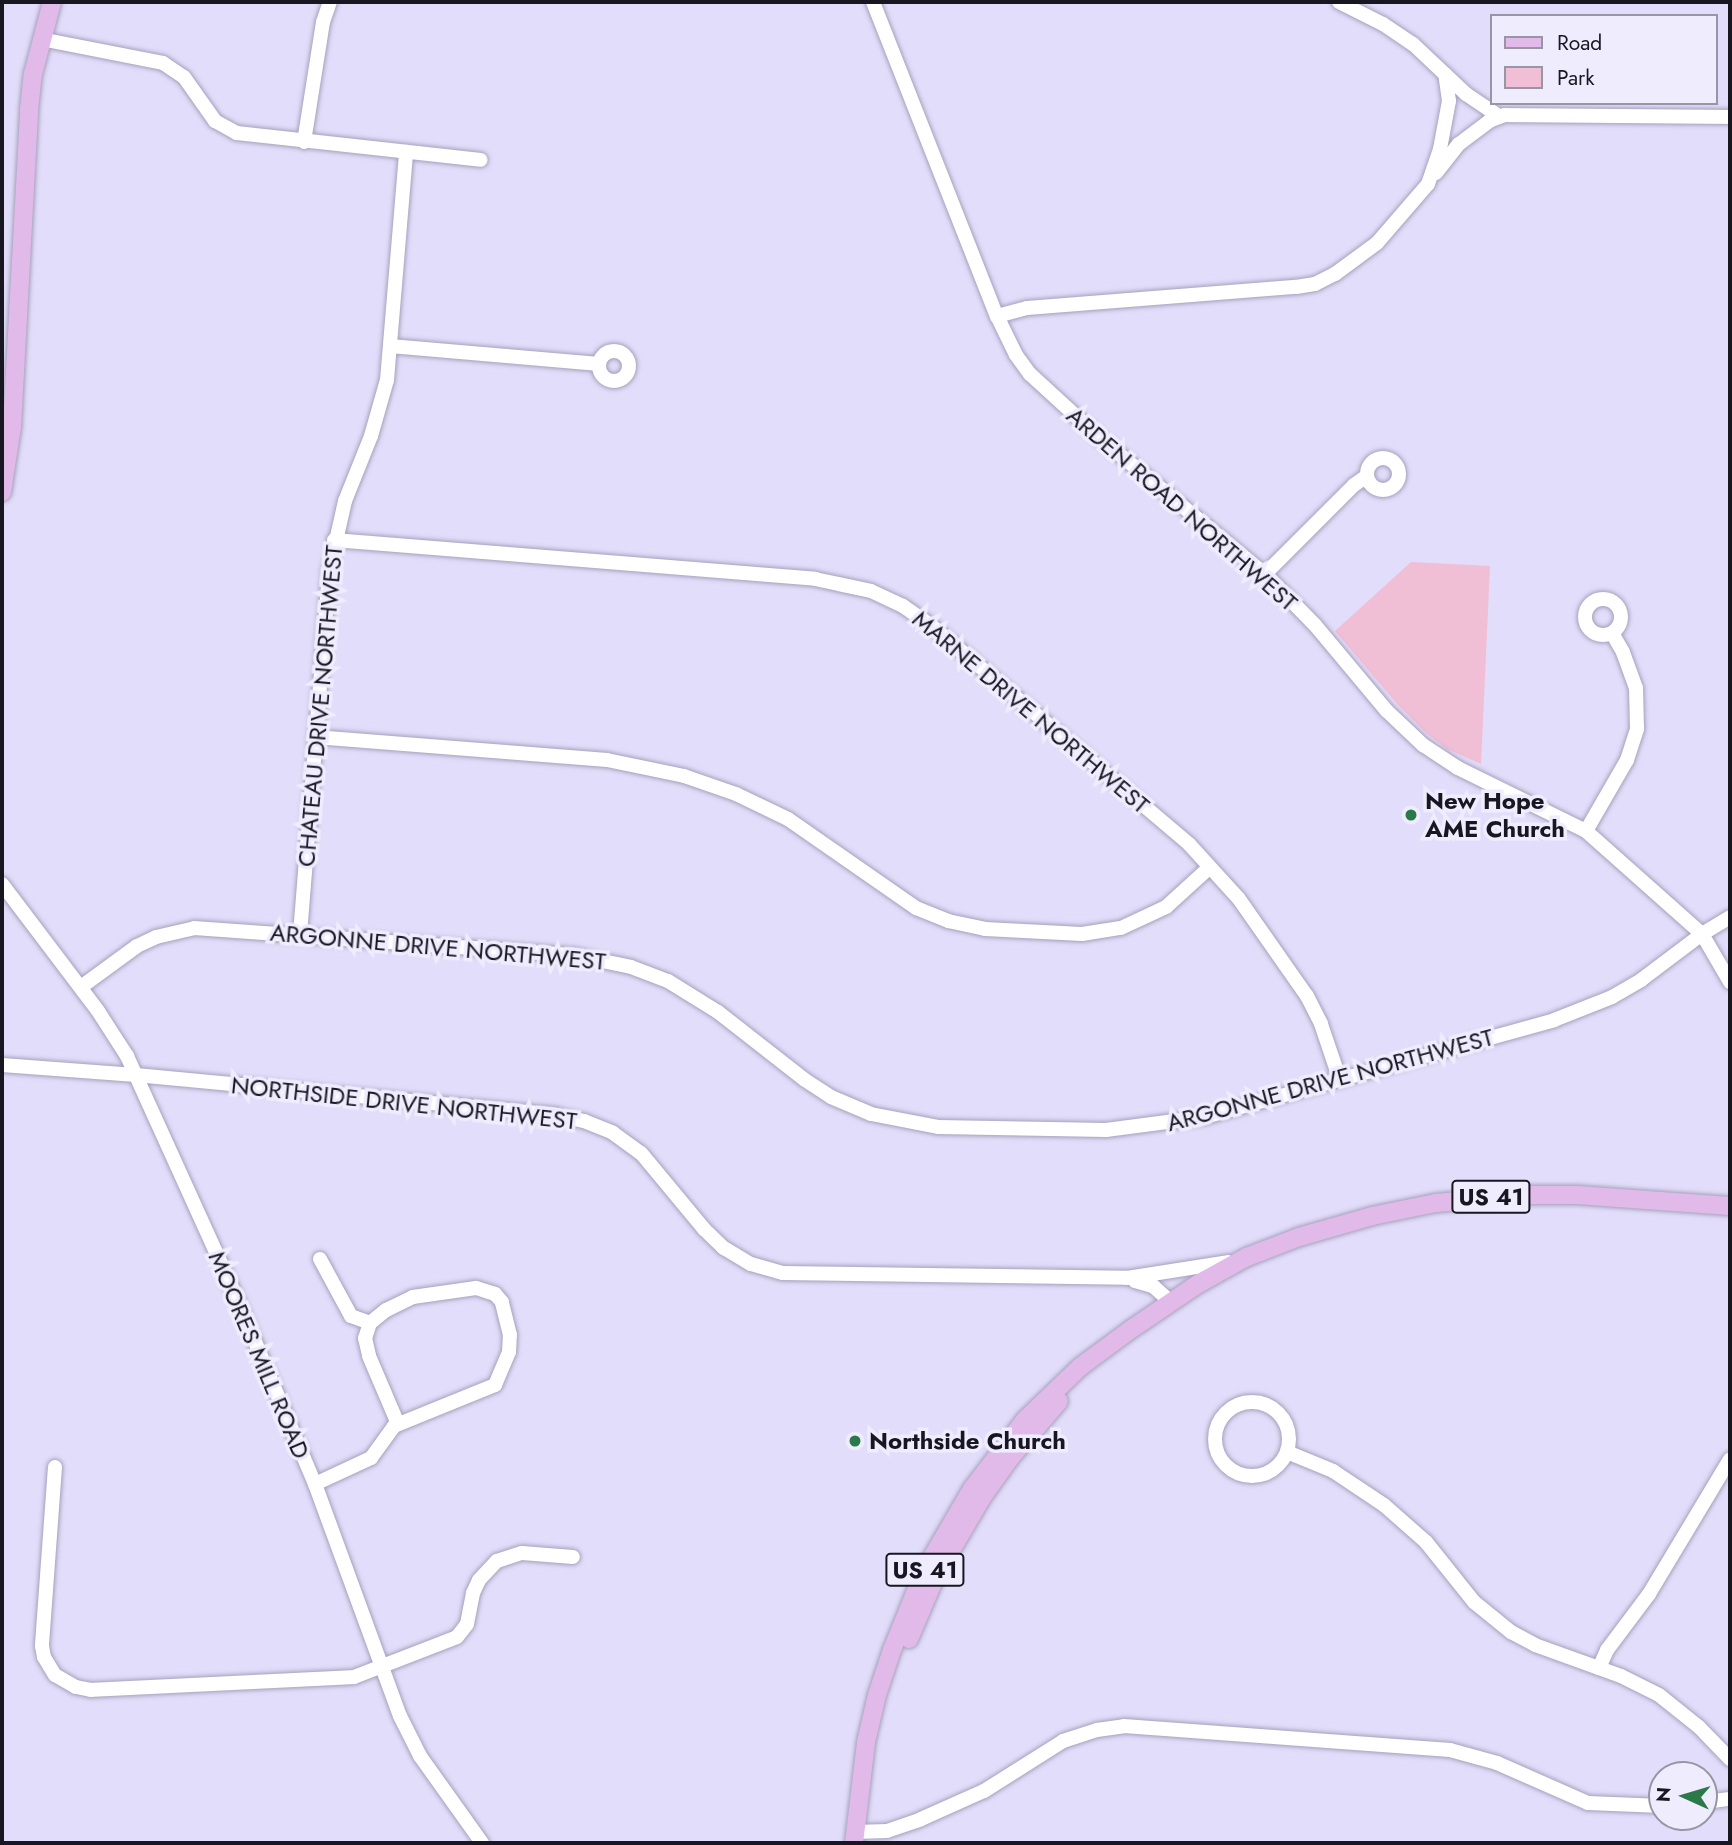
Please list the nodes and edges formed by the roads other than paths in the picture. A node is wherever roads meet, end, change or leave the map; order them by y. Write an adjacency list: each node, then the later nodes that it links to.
1 (51, 2): 5 (main road)
2 (330, 2): 9 (street)
3 (873, 2): 13 (street, ARDEN ROAD NORTHWEST)
4 (1339, 2): 6 (street)
5 (41, 39): 9 (street); 15 (main road)
6 (1445, 74): 7 (street); 12 (street)
7 (1499, 116): 8 (street); 12 (street)
8 (1730, 117)
9 (304, 142): 10 (street)
10 (406, 152): 11 (street); 14 (street, CHATEAU DRIVE NORTHWEST)
11 (481, 160)
12 (1428, 184): 13 (street)
13 (997, 316): 20 (street, ARDEN ROAD NORTHWEST)
14 (390, 346): 16 (street); 19 (street, CHATEAU DRIVE NORTHWEST)
15 (9, 363): 18 (main road)
16 (599, 364)
17 (1367, 476): 20 (street)
18 (2, 492)
19 (334, 540): 22 (street, CHATEAU DRIVE NORTHWEST); 24 (street, MARNE DRIVE NORTHWEST)
20 (1265, 574): 23 (street, ARDEN ROAD NORTHWEST)
21 (1612, 633): 23 (street)
22 (315, 737): 24 (street); 27 (street, CHATEAU DRIVE NORTHWEST)
23 (1586, 831): 28 (street, ARDEN ROAD NORTHWEST)
24 (1210, 867): 33 (street, MARNE DRIVE NORTHWEST)
25 (2, 884): 30 (street, MOORES MILL ROAD)
26 (1730, 917): 28 (street, ARGONNE DRIVE NORTHWEST)
27 (300, 934): 30 (street, ARGONNE DRIVE NORTHWEST); 33 (street, ARGONNE DRIVE NORTHWEST)
28 (1702, 934): 29 (street, ARDEN ROAD NORTHWEST); 33 (street, ARGONNE DRIVE NORTHWEST)
29 (1730, 982)
30 (80, 987): 32 (street, MOORES MILL ROAD)
31 (2, 1065): 32 (street, NORTHSIDE DRIVE NORTHWEST)
32 (135, 1075): 38 (street, NORTHSIDE DRIVE NORTHWEST); 45 (street, MOORES MILL ROAD)
33 (1340, 1080)
34 (1730, 1206): 35 (main road, NORTHSIDE DRIVE NORTHWEST / US 41)
35 (1247, 1257): 37 (street, NORTHSIDE DRIVE NORTHWEST); 39 (main road, NORTHSIDE DRIVE NORTHWEST / US 41)
36 (320, 1259): 40 (street)
37 (1153, 1275): 38 (street, NORTHSIDE DRIVE NORTHWEST); 39 (street)
38 (1127, 1278): 39 (street, NORTHSIDE DRIVE NORTHWEST)
39 (1175, 1299): 51 (main road, US 41)
40 (370, 1323): 41 (street); 41 (street)
41 (398, 1424): 45 (street)
42 (1287, 1452): 42 (street); 48 (street)
43 (1730, 1459): 48 (street)
44 (55, 1467): 47 (street)
45 (314, 1484): 47 (street, MOORES MILL ROAD)
46 (573, 1557): 47 (street)
47 (382, 1668): 52 (street, MOORES MILL ROAD)
48 (1599, 1668): 49 (street)
49 (1730, 1759)
50 (1648, 1805): 51 (street)
51 (860, 1838)
52 (482, 1843)

